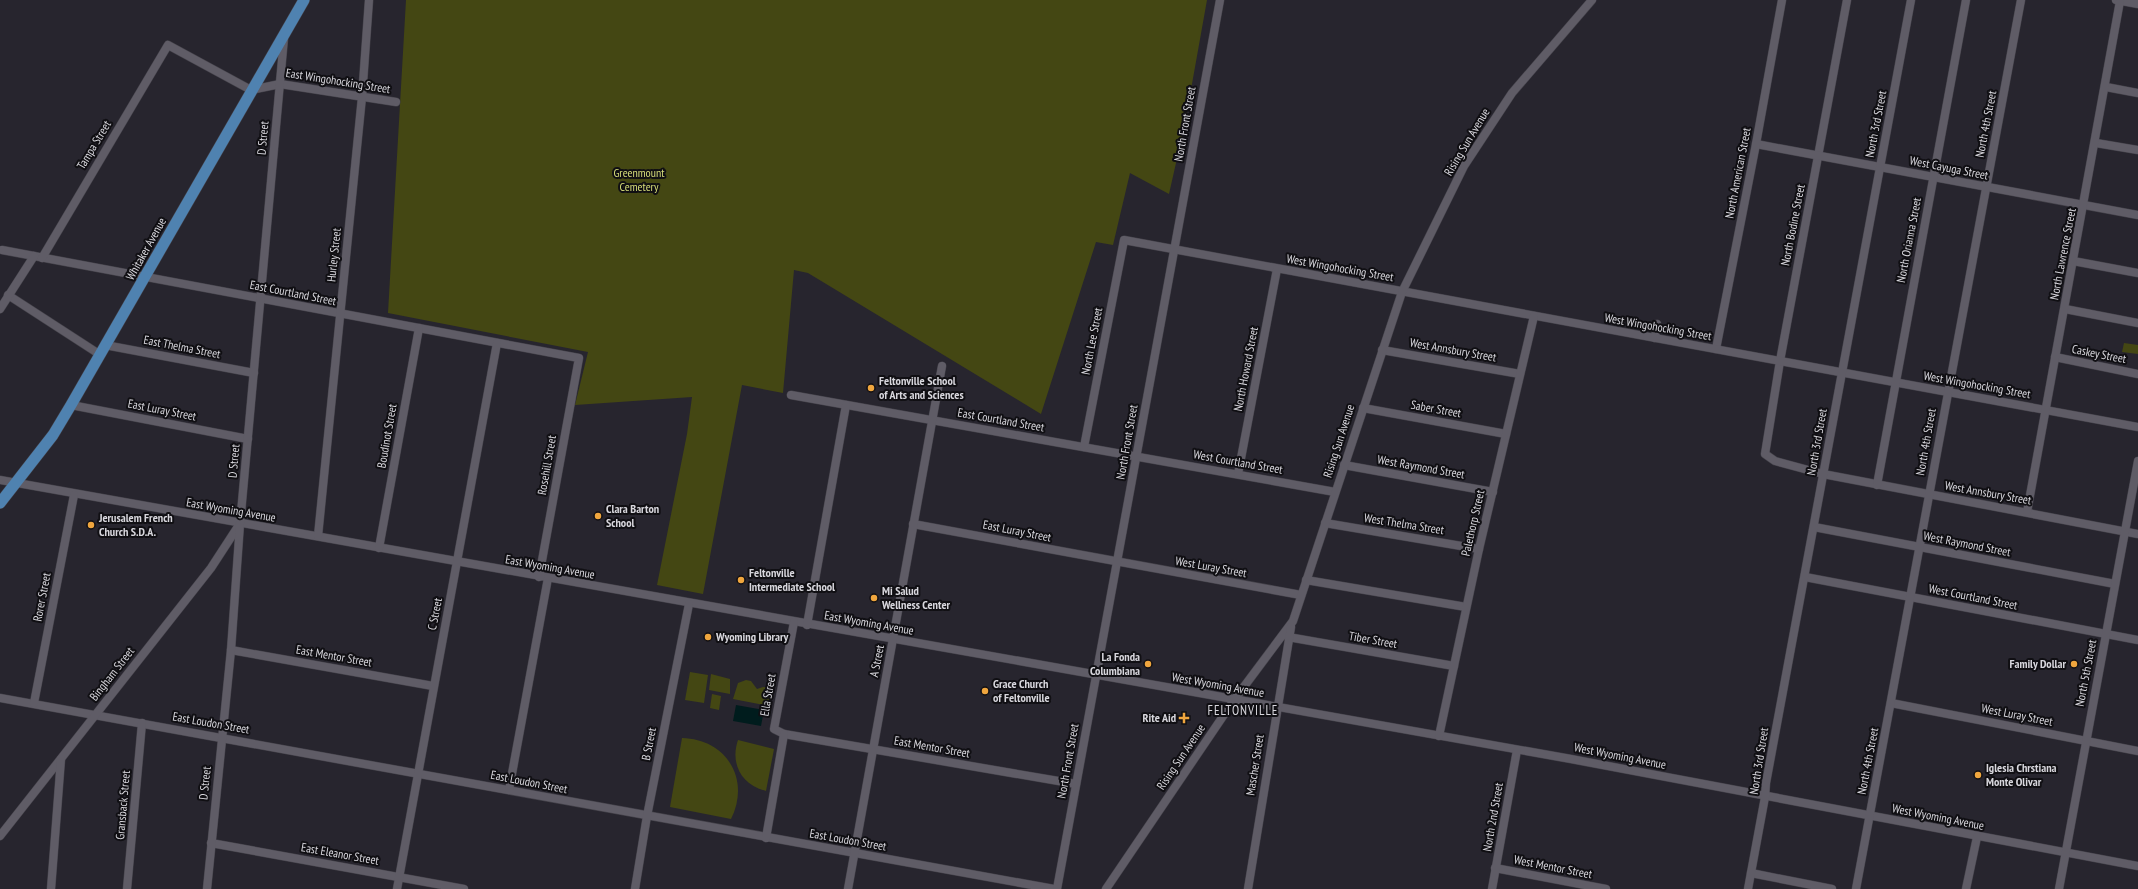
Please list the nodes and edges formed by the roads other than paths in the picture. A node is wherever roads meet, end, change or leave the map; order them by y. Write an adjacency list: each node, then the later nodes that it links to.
1 (304, 0): 12 (main road, Whitaker Avenue)
2 (369, 0): 17 (street, Hurley Street)
3 (1220, 0): 29 (street, North Front Street)
4 (1592, 0): 35 (street, Rising Sun Avenue)
5 (1782, 0): 20 (street, North American Street)
6 (1847, 0): 22 (street, North Bodine Street)
7 (1911, 0): 23 (street, North 3rd Street)
8 (1966, 0): 24 (street, North Orianna Street)
9 (2021, 0): 25 (street, North 4th Street)
10 (2118, 0): 11 (street); 14 (street, North Lawrence Street)
11 (2138, 4)
12 (284, 35): 13 (street, D Street); 15 (main road, Whitaker Avenue)
13 (280, 84): 15 (street, East Wingohocking Street); 17 (street, East Wingohocking Street); 37 (street, D Street)
14 (2106, 87): 16 (street); 19 (street, North Lawrence Street)
15 (251, 90): 30 (street, Tampa Street); 34 (main road, Whitaker Avenue)
16 (2138, 93)
17 (362, 97): 18 (street, East Wingohocking Street); 40 (street, Hurley Street)
18 (396, 102)
19 (2096, 142): 21 (street); 26 (street, North Lawrence Street)
20 (1756, 144): 22 (street, West Cayuga Street); 48 (street, North American Street)
21 (2138, 150)
22 (1819, 156): 23 (street, West Cayuga Street); 52 (street, North Bodine Street)
23 (1880, 167): 24 (street, West Cayuga Street); 55 (street, North 3rd Street)
24 (1933, 177): 25 (street, West Cayuga Street); 58 (street, North Orianna Street)
25 (1986, 187): 26 (street, West Cayuga Street); 59 (street, North 4th Street)
26 (2084, 205): 27 (street, West Cayuga Street); 31 (street, North Lawrence Street)
27 (2138, 215)
28 (2, 250): 30 (street, East Courtland Street)
29 (1174, 250): 32 (street, West Wingohocking Street); 69 (street, North Lee Street); 71 (street, North Front Street)
30 (38, 257): 34 (street, East Courtland Street); 36 (street, Tampa Street)
31 (2073, 261): 33 (street); 39 (street, North Lawrence Street)
32 (1277, 269): 35 (street, West Wingohocking Street); 74 (street, North Howard Street)
33 (2138, 273)
34 (146, 277): 37 (street, East Courtland Street); 47 (main road, Whitaker Avenue)
35 (1402, 292): 41 (street, West Wingohocking Street); 49 (street, Rising Sun Avenue)
36 (8, 295): 38 (street, Tampa Street); 47 (street, East Thelma Street)
37 (260, 299): 40 (street, East Courtland Street); 54 (street, D Street)
38 (0, 309)
39 (2065, 309): 42 (street); 51 (street, North Lawrence Street)
40 (340, 314): 44 (street, East Courtland Street); 91 (street, Hurley Street)
41 (1534, 316): 45 (street, West Wingohocking Street); 56 (street, Palethorp Street)
42 (2138, 323)
43 (1657, 324): 45 (street)
44 (419, 328): 46 (street, East Courtland Street); 93 (street, Boudinot Street)
45 (1655, 338): 48 (street, West Wingohocking Street)
46 (497, 343): 50 (street, East Courtland Street); 95 (street, C Street)
47 (102, 349): 54 (street, East Thelma Street); 61 (main road, Whitaker Avenue)
48 (1716, 349): 52 (street, West Wingohocking Street)
49 (1382, 350): 56 (street, West Annsbury Street); 63 (street, Rising Sun Avenue)
50 (579, 358): 97 (street, Rosehill Street)
51 (2055, 358): 57 (street, Caskey Street); 64 (street, North Lawrence Street)
52 (1780, 361): 55 (street, West Wingohocking Street); 70 (street, North Bodine Street)
53 (942, 366): 65 (street, A Street)
54 (254, 373): 68 (street, D Street)
55 (1842, 373): 58 (street, West Wingohocking Street); 75 (street, North 3rd Street)
56 (1520, 374): 67 (street, Palethorp Street)
57 (2138, 374)
58 (1895, 382): 59 (street, West Wingohocking Street); 78 (street, North Orianna Street)
59 (1948, 392): 64 (street, West Wingohocking Street); 82 (street, North 4th Street)
60 (791, 395): 62 (street, East Courtland Street)
61 (71, 405): 68 (street, East Luray Street); 77 (main road, Whitaker Avenue)
62 (846, 405): 65 (street, East Courtland Street); 108 (street)
63 (1362, 408): 67 (street, Saber Street); 73 (street, Rising Sun Avenue)
64 (2045, 410): 66 (street, West Wingohocking Street); 84 (street, North Lawrence Street)
65 (932, 420): 69 (street, East Courtland Street); 87 (street, A Street)
66 (2138, 427)
67 (1506, 434): 80 (street, Palethorp Street)
68 (248, 439): 86 (street, D Street)
69 (1084, 447): 71 (street, East Courtland Street)
70 (1766, 455): 75 (street, West Annsbury Street)
71 (1136, 456): 74 (street, West Courtland Street); 96 (street, North Front Street)
72 (2138, 461): 89 (street, North 5th Street)
73 (1344, 465): 79 (street, Rising Sun Avenue); 80 (street, West Raymond Street)
74 (1238, 474): 79 (street, West Courtland Street)
75 (1823, 474): 78 (street, West Annsbury Street); 88 (street, North 3rd Street)
76 (0, 480): 77 (street, East Wyoming Avenue)
77 (15, 483): 81 (street, East Wyoming Avenue); 83 (main road, Whitaker Avenue)
78 (1877, 485): 82 (street, West Annsbury Street)
79 (1335, 492): 85 (street, Rising Sun Avenue)
80 (1493, 492): 94 (street, Palethorp Street)
81 (74, 495): 86 (street, East Wyoming Avenue); 119 (street, Rorer Street)
82 (1929, 495): 84 (street, West Annsbury Street); 92 (street, North 4th Street)
83 (0, 503)
84 (2027, 512): 89 (street, West Annsbury Street)
85 (1325, 523): 94 (street, West Thelma Street); 100 (street, Rising Sun Avenue)
86 (240, 524): 91 (street, East Wyoming Avenue); 113 (street, D Street); 122 (street, Bingham Street)
87 (913, 524): 96 (street, East Luray Street); 111 (street, A Street)
88 (1814, 527): 92 (street, West Raymond Street); 98 (street, North 3rd Street)
89 (2124, 531): 90 (street, West Annsbury Street); 101 (street, North 5th Street)
90 (2138, 534)
91 (318, 536): 93 (street, East Wyoming Avenue)
92 (1919, 547): 101 (street, West Raymond Street); 103 (street, North 4th Street)
93 (379, 548): 95 (street, East Wyoming Avenue)
94 (1479, 549): 105 (street, Palethorp Street)
95 (457, 562): 97 (street, East Wyoming Avenue); 116 (street, C Street)
96 (1117, 562): 102 (street, West Luray Street); 115 (street, North Front Street)
97 (539, 577): 99 (street, East Wyoming Avenue)
98 (1805, 577): 103 (street, West Courtland Street); 135 (street, North 3rd Street)
99 (548, 578): 104 (street, East Wyoming Avenue); 134 (street)
100 (1306, 580): 102 (street, Rising Sun Avenue); 105 (street)
101 (2115, 584): 109 (street, North 5th Street)
102 (1301, 595): 106 (street, Rising Sun Avenue)
103 (1910, 597): 109 (street, West Courtland Street); 120 (street, North 4th Street)
104 (689, 604): 107 (street, East Wyoming Avenue); 136 (street, B Street)
105 (1466, 607): 114 (street, Palethorp Street)
106 (1293, 621): 110 (street, Mascher Street); 118 (street, Rising Sun Avenue)
107 (794, 622): 108 (street, East Wyoming Avenue); 124 (street, Ella Street)
108 (807, 625): 111 (street, East Wyoming Avenue)
109 (2106, 634): 112 (street, West Courtland Street); 127 (street, North 5th Street)
110 (1288, 637): 114 (street, Tiber Street); 121 (street, Mascher Street)
111 (893, 640): 115 (street, East Wyoming Avenue); 128 (street, A Street)
112 (2138, 640)
113 (231, 650): 116 (street, East Mentor Street); 126 (street, D Street)
114 (1454, 666): 125 (street, Palethorp Street)
115 (1096, 676): 118 (street, West Wyoming Avenue); 133 (street, North Front Street)
116 (434, 686): 132 (street, C Street)
117 (0, 698): 119 (street, East Loudon Street)
118 (1234, 700): 121 (street, West Wyoming Avenue); 156 (street, Rising Sun Avenue)
119 (34, 703): 122 (street, East Loudon Street)
120 (1891, 703): 127 (street, West Luray Street); 137 (street, North 4th Street)
121 (1276, 708): 125 (street, West Wyoming Avenue); 157 (street, Mascher Street)
122 (96, 714): 123 (street, East Loudon Street); 131 (street, Bingham Street)
123 (142, 723): 126 (street, East Loudon Street); 149 (street, Gransback Street)
124 (784, 734): 128 (street, East Mentor Street); 140 (street)
125 (1439, 736): 129 (street, West Wyoming Avenue)
126 (222, 738): 132 (street, East Loudon Street); 141 (street, D Street)
127 (2086, 741): 130 (street, West Luray Street); 143 (street, North 5th Street)
128 (872, 749): 133 (street, East Mentor Street); 142 (street, A Street)
129 (1517, 750): 135 (street, West Wyoming Avenue); 145 (street, North 2nd Street)
130 (2138, 751)
131 (61, 759): 138 (street, Bingham Street); 148 (street)
132 (417, 774): 134 (street, East Loudon Street); 147 (street, C Street)
133 (1076, 784): 155 (street, North Front Street)
134 (508, 790): 136 (street, East Loudon Street)
135 (1765, 797): 137 (street, West Wyoming Avenue); 146 (street, North 3rd Street)
136 (648, 816): 140 (street, East Loudon Street); 153 (street, B Street)
137 (1869, 817): 139 (street, West Wyoming Avenue); 162 (street, North 4th Street)
138 (0, 836)
139 (1977, 837): 143 (street, West Wyoming Avenue); 163 (street)
140 (766, 838): 142 (street, East Loudon Street)
141 (211, 843): 147 (street, East Eleanor Street); 150 (street, D Street)
142 (854, 853): 154 (street, A Street); 155 (street, East Loudon Street)
143 (2066, 853): 144 (street, West Wyoming Avenue); 164 (street, North 5th Street)
144 (2138, 866)
145 (1495, 868): 158 (street, North 2nd Street); 159 (street, West Mentor Street)
146 (1751, 873): 160 (street, North 3rd Street); 161 (street)
147 (399, 877): 151 (street, C Street); 152 (street, East Eleanor Street)
148 (51, 889)
149 (127, 889)
150 (207, 889)
151 (397, 889)
152 (464, 889)
153 (636, 889)
154 (848, 889)
155 (1056, 889)
156 (1106, 889)
157 (1248, 889)
158 (1492, 889)
159 (1606, 889)
160 (1748, 889)
161 (1832, 889)
162 (1856, 889)
163 (1966, 889)
164 (2059, 889)

